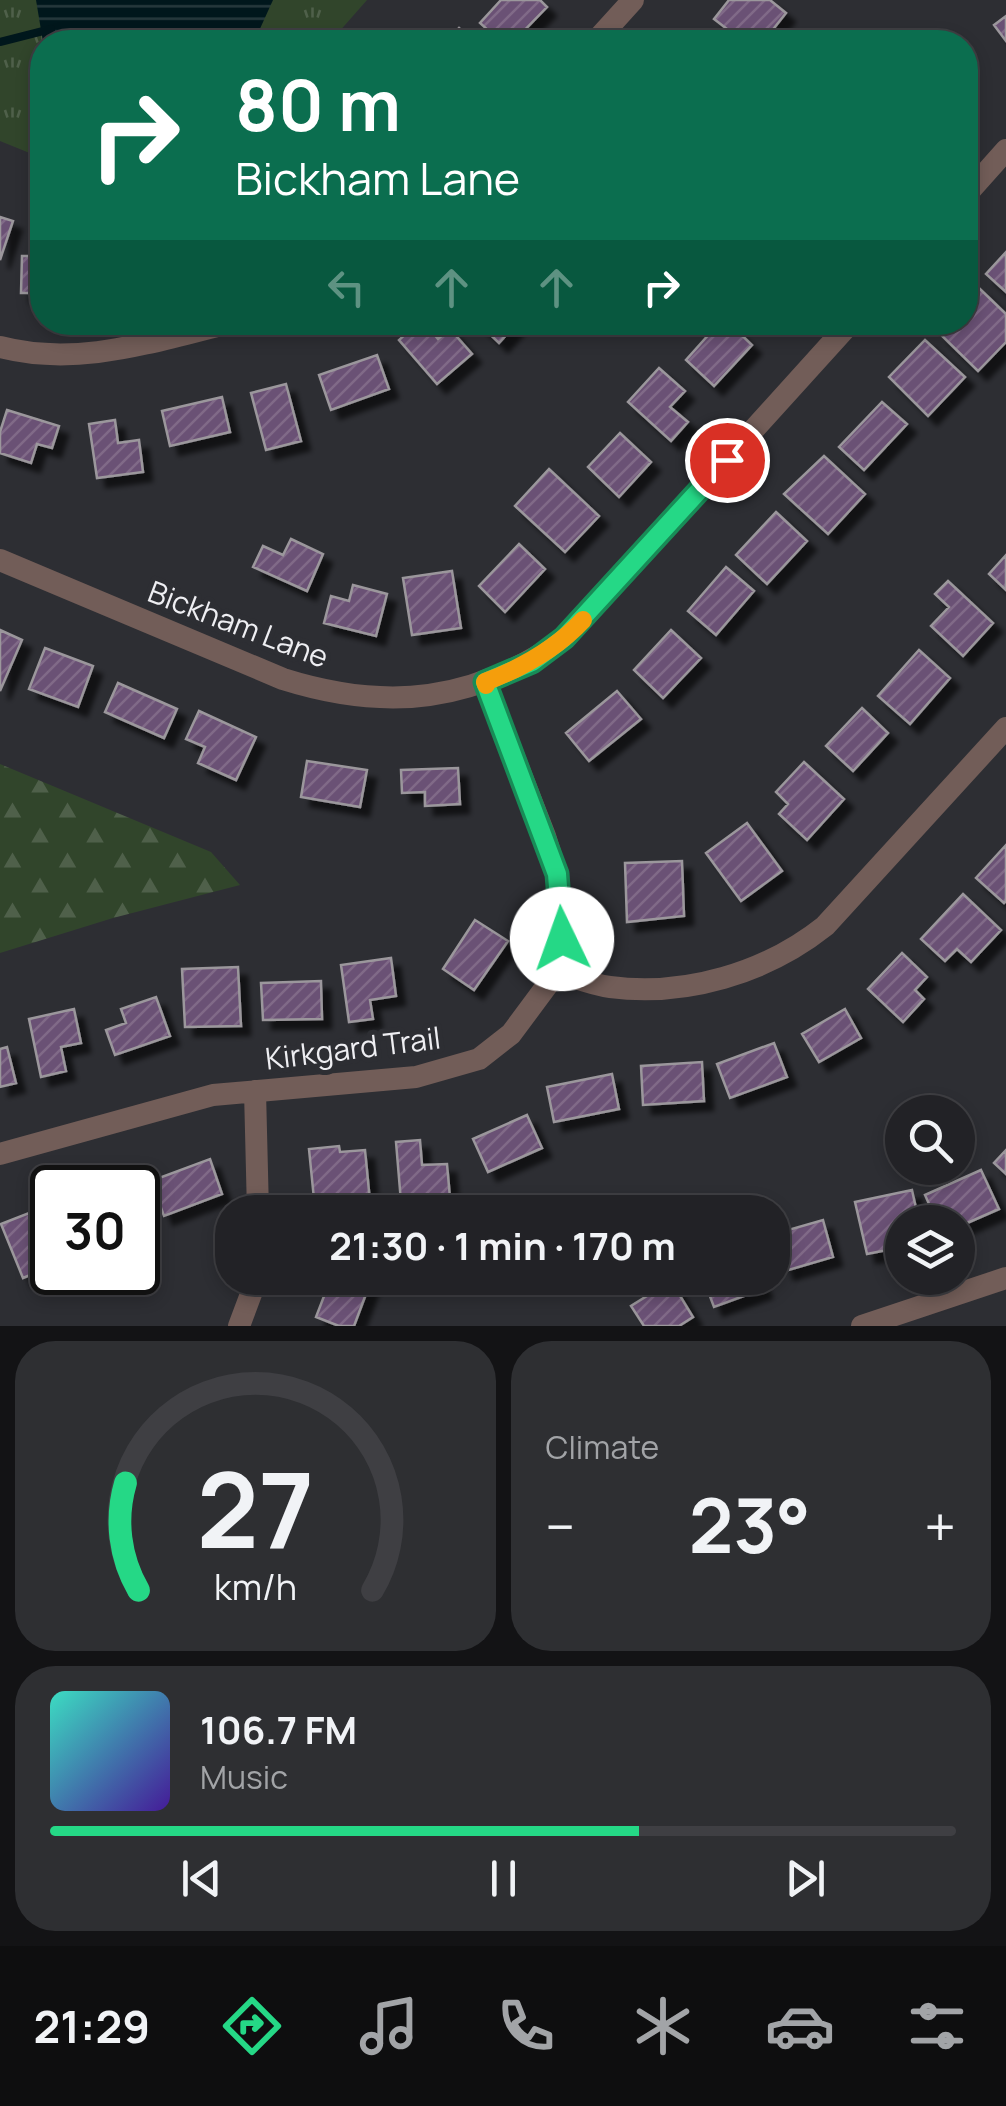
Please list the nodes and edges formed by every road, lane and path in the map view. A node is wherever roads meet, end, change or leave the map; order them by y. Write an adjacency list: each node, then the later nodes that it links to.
1 (633, 0): 2 (street)
2 (605, 30)
3 (1006, 150): 4 (street)
4 (978, 181)
5 (178, 335): 7 (street)
6 (839, 335): 9 (street, Bickham Lane)
7 (0, 347)
8 (0, 560): 9 (street, Bickham Lane)
9 (485, 682): 11 (street)
10 (1006, 728): 11 (street)
11 (557, 972): 12 (street, Kirkgard Trail)
12 (255, 1091): 13 (street, Kirkgard Trail); 14 (street)
13 (0, 1154)
14 (258, 1195)
15 (1006, 1278): 17 (street)
16 (251, 1295): 18 (street)
17 (932, 1303): 19 (street); 20 (street)
18 (239, 1326)
19 (862, 1326)
20 (939, 1326)

